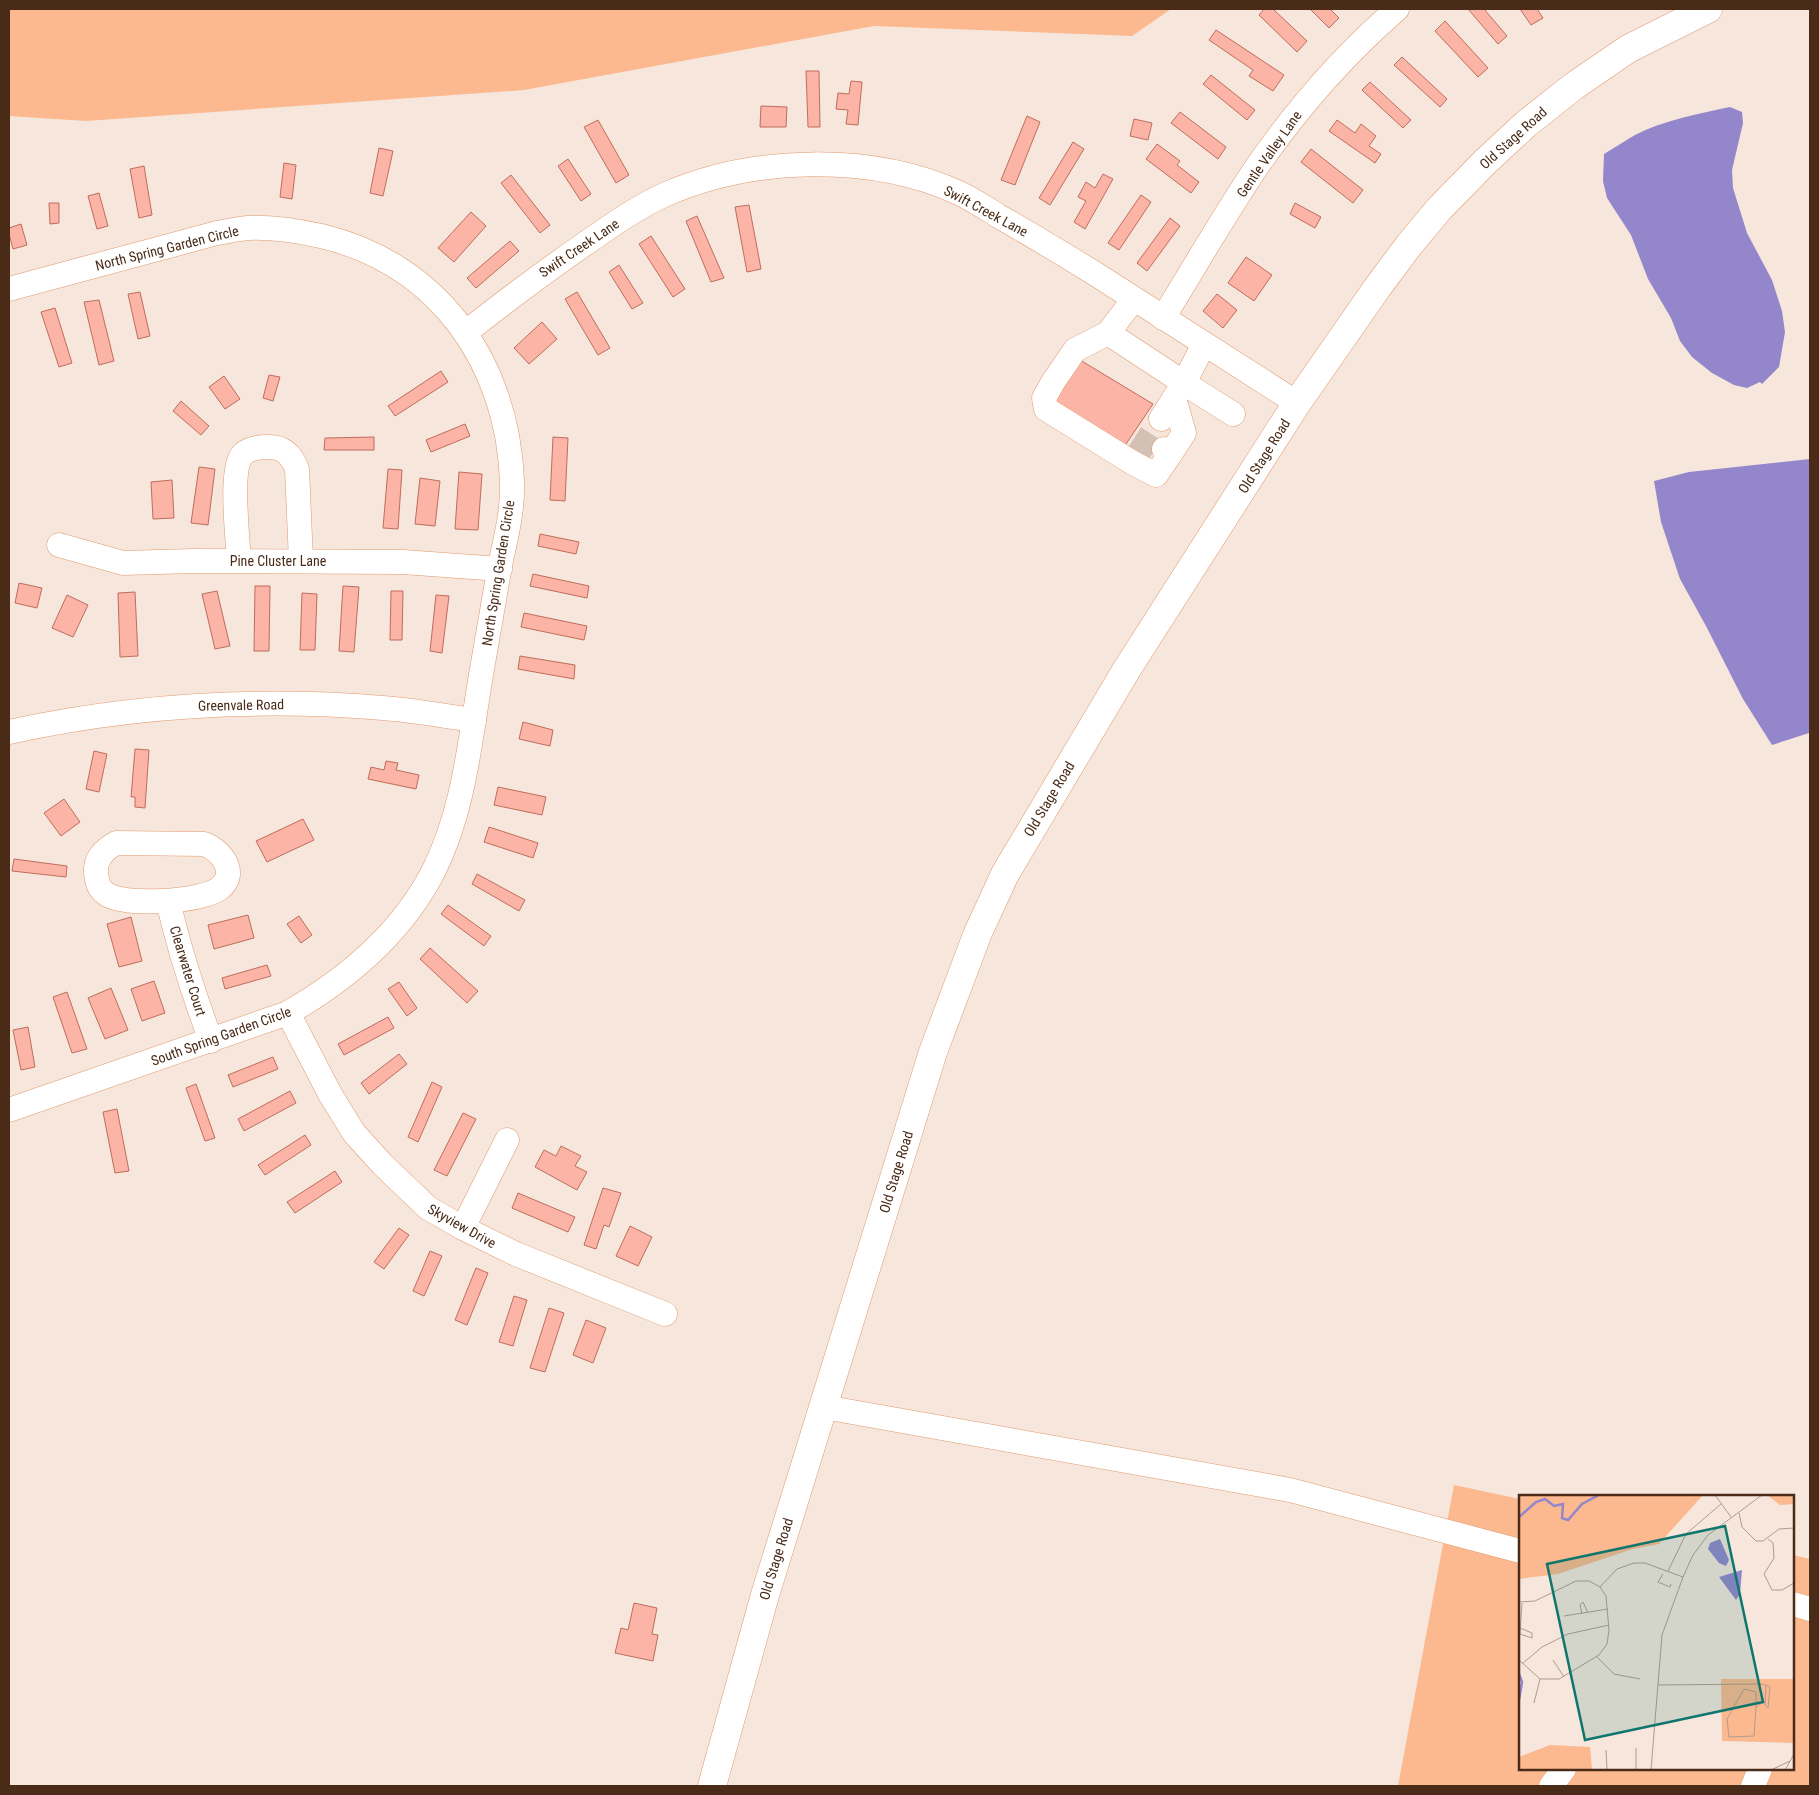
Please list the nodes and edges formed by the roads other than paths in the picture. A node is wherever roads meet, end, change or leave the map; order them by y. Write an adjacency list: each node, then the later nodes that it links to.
1 (1397, 9): 5 (street, Gentle Valley Lane)
2 (1708, 9): 10 (main road, Old Stage Road)
3 (9, 289): 6 (street, North Spring Garden Circle)
4 (1134, 299): 5 (street, Swift Creek Lane); 6 (street, Swift Creek Lane); 7 (street)
5 (1163, 318): 8 (street, Swift Creek Lane)
6 (466, 332): 16 (street, North Spring Garden Circle)
7 (1108, 333): 9 (street); 9 (street)
8 (1204, 344): 9 (street); 10 (street, Swift Creek Lane)
9 (1179, 390): 11 (street); 12 (street)
10 (1297, 403): 26 (main road, Old Stage Road)
11 (1233, 414)
12 (1161, 419)
13 (59, 545): 14 (street, Pine Cluster Lane)
14 (239, 561): 15 (street, Pine Cluster Lane); 15 (street)
15 (301, 561): 16 (street, Pine Cluster Lane)
16 (500, 569): 17 (street, North Spring Garden Circle)
17 (474, 720): 18 (street, Greenvale Road); 20 (street, South Spring Garden Circle)
18 (9, 732)
19 (168, 901): 19 (street); 21 (street, Clearwater Court)
20 (288, 1013): 21 (street, South Spring Garden Circle); 24 (street, Skyview Drive)
21 (211, 1041): 22 (street, South Spring Garden Circle)
22 (9, 1110)
23 (507, 1140): 24 (street)
24 (463, 1228): 25 (street, Skyview Drive)
25 (665, 1314)
26 (824, 1407): 27 (street); 32 (main road, Old Stage Road)
27 (1519, 1551)
28 (1794, 1604): 29 (street)
29 (1810, 1609)
30 (1563, 1770): 33 (street)
31 (1760, 1770): 34 (street)
32 (712, 1786)
33 (1551, 1786)
34 (1753, 1786)

